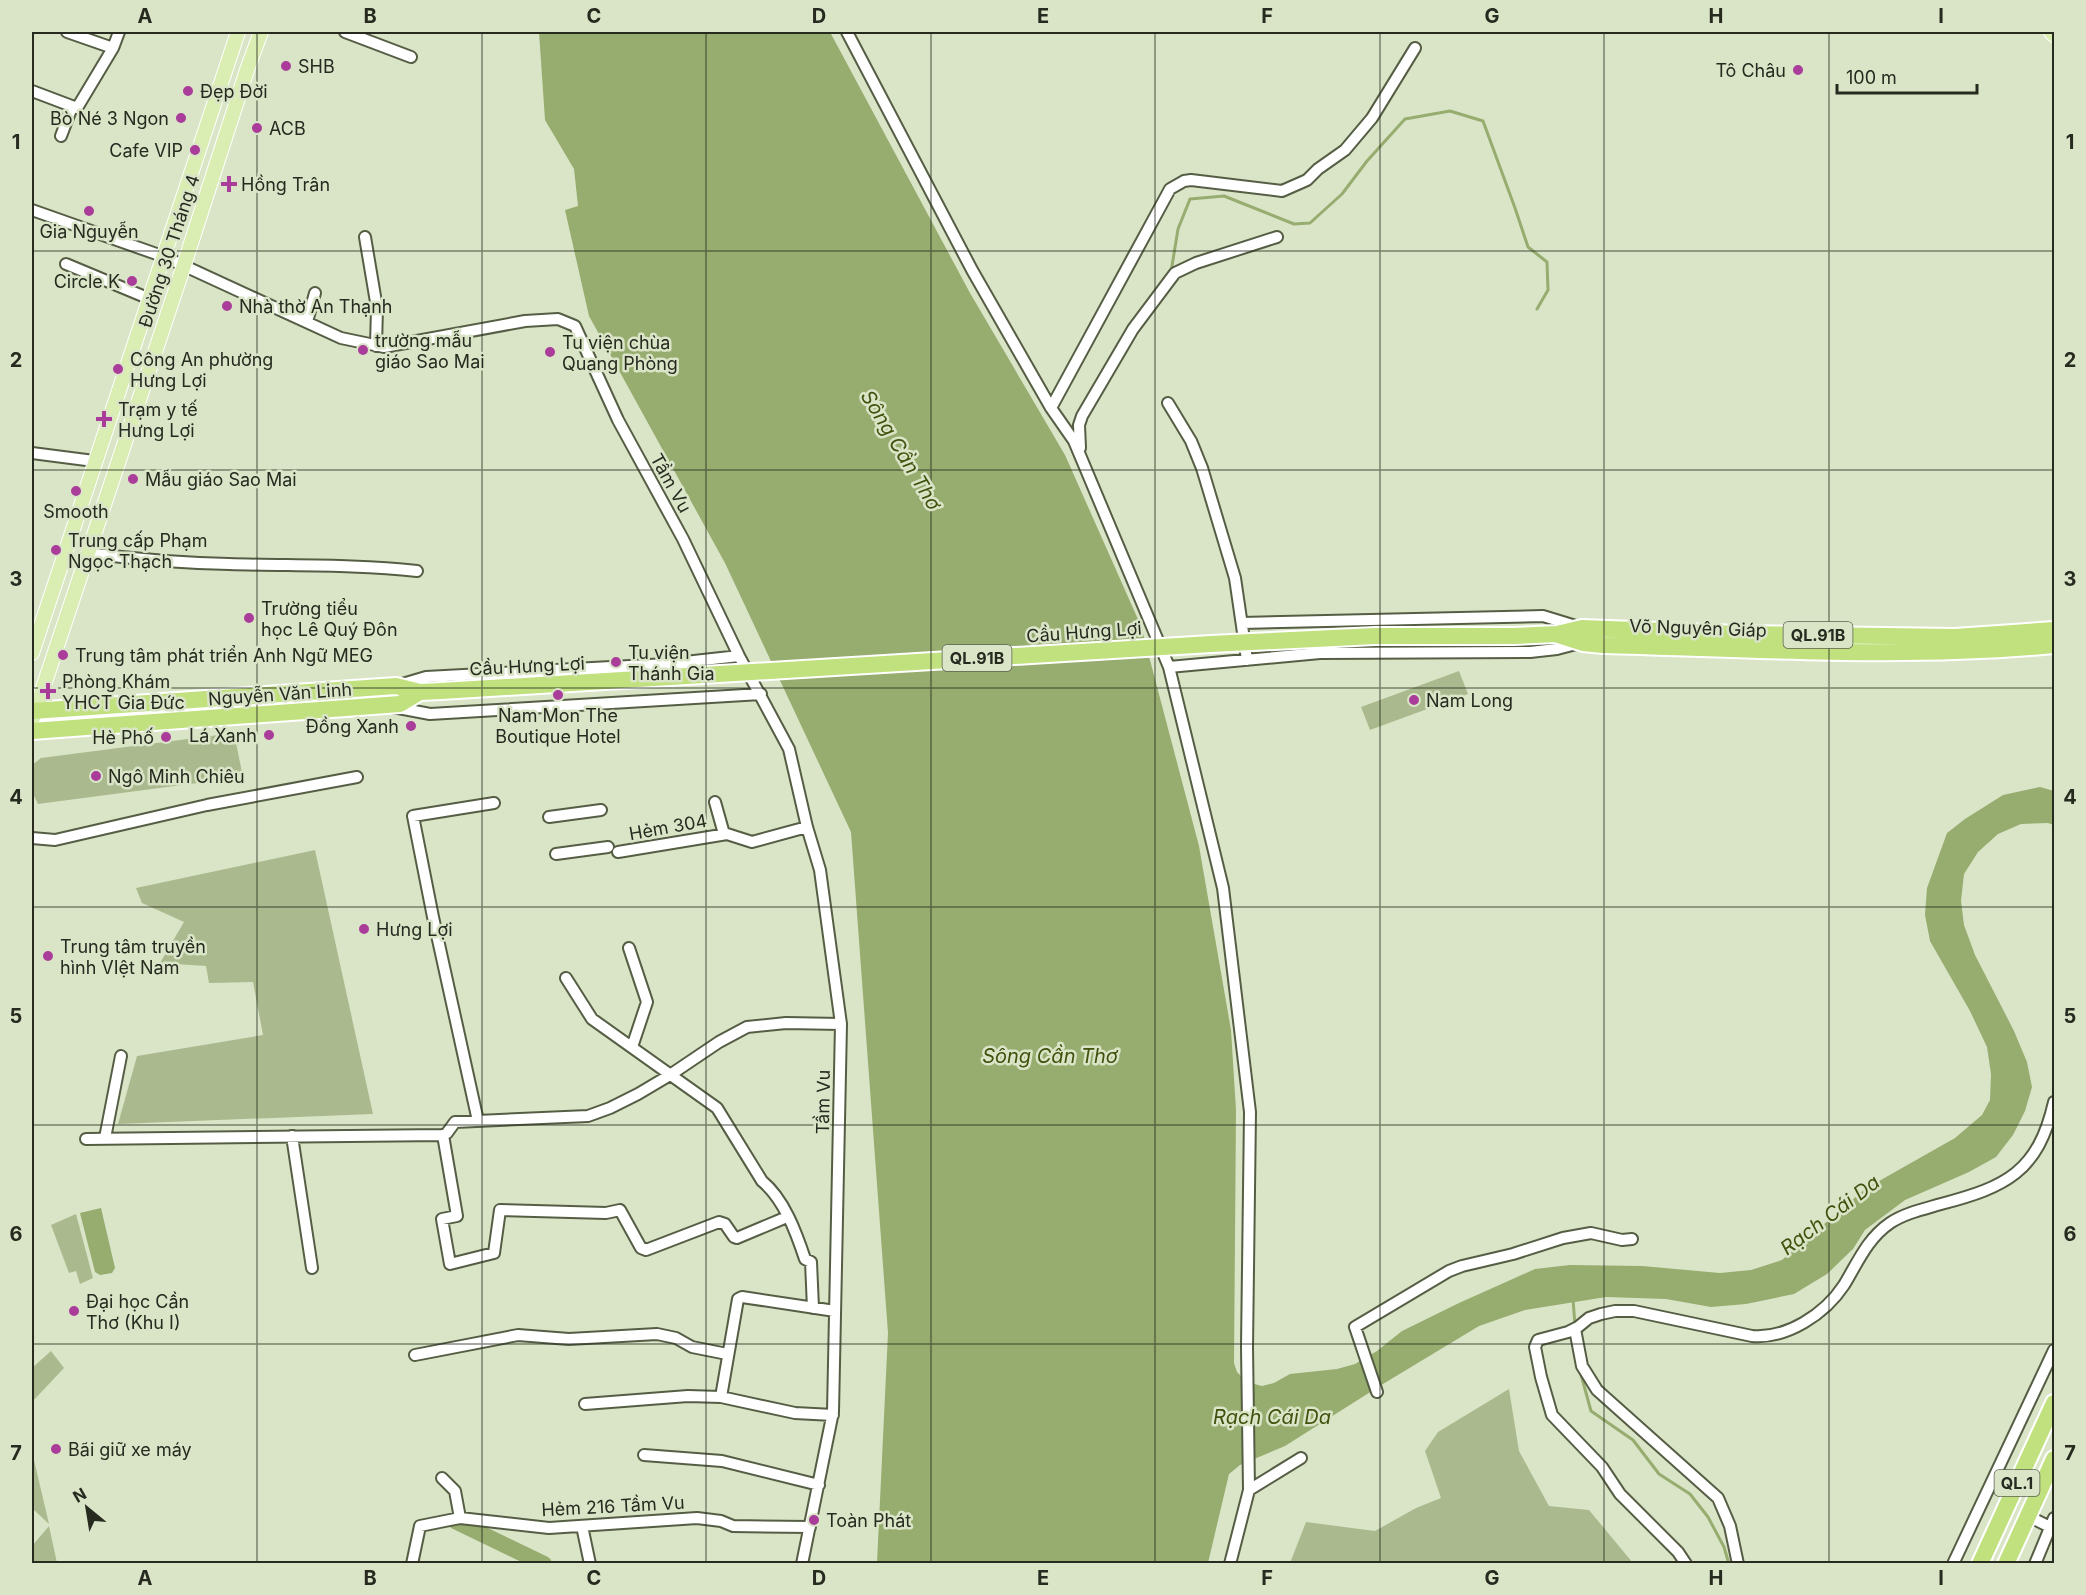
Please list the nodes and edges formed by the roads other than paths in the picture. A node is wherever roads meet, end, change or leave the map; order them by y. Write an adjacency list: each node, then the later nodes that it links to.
1 (68, 32): 9 (street)
2 (119, 32): 9 (street)
3 (238, 32): 18 (main road, Đường 30 Tháng 4)
4 (261, 32): 20 (main road, Đường 30 Tháng 4)
5 (345, 32): 11 (street)
6 (847, 32): 26 (street)
7 (2051, 32): 8 (main road)
8 (2055, 35)
9 (113, 48): 13 (street)
10 (1415, 48): 26 (street)
11 (411, 57)
12 (32, 91): 13 (street)
13 (72, 107): 14 (street)
14 (61, 136)
15 (32, 210): 18 (street)
16 (365, 237): 24 (street)
17 (1276, 237): 28 (street)
18 (165, 257): 20 (street); 22 (main road, Đường 30 Tháng 4)
19 (66, 264): 22 (street)
20 (184, 265): 23 (street); 30 (main road, Đường 30 Tháng 4)
21 (315, 293): 23 (street)
22 (150, 299): 29 (main road, Đường 30 Tháng 4)
23 (307, 322): 24 (street)
24 (376, 346): 39 (street, Tầm Vu)
25 (1168, 403): 32 (street)
26 (1054, 412): 28 (street)
27 (32, 453): 29 (street)
28 (1080, 454): 41 (street)
29 (94, 461): 38 (main road, Đường 30 Tháng 4)
30 (87, 553): 31 (street); 47 (main road, Đường 30 Tháng 4)
31 (417, 571)
32 (1242, 623): 34 (street); 40 (street)
33 (2055, 630): 36 (highway, Võ Nguyên Giáp / QL.91B)
34 (1583, 635): 35 (highway, Võ Nguyên Giáp / QL.91B); 36 (highway, Võ Nguyên Giáp / QL.91B); 40 (street)
35 (1514, 636): 43 (highway, Cầu Hưng Lợi / QL.91B, bridge)
36 (1740, 641): 37 (highway, Võ Nguyên Giáp / QL.91B)
37 (2055, 645)
38 (32, 653)
39 (739, 656): 42 (street); 45 (street, Tầm Vu)
40 (1247, 660): 41 (street)
41 (1169, 667): 89 (street)
42 (396, 686): 44 (highway, Nguyễn Văn Linh / QL.91B); 47 (highway, Nguyễn Văn Linh / QL.91B)
43 (441, 691): 44 (highway, Nguyễn Văn Linh / QL.91B)
44 (420, 692): 46 (highway, Nguyễn Văn Linh / QL.91B)
45 (761, 694): 46 (street); 54 (street, Tầm Vu)
46 (384, 705): 48 (highway, Nguyễn Văn Linh / QL.91B)
47 (33, 714)
48 (32, 732)
49 (357, 777): 56 (street)
50 (715, 802): 55 (street, Hẻm 304)
51 (494, 803): 65 (street)
52 (601, 810): 53 (street)
53 (549, 817)
54 (807, 827): 55 (street, Hẻm 304); 60 (street, Tầm Vu)
55 (724, 834): 57 (street, Hẻm 304)
56 (32, 838)
57 (556, 854)
58 (629, 948): 61 (street)
59 (566, 978): 61 (street)
60 (841, 1024): 63 (street); 74 (street, Tầm Vu)
61 (632, 1047): 63 (street)
62 (121, 1056): 68 (street)
63 (670, 1075): 65 (street); 70 (street)
64 (2055, 1102): 75 (street)
65 (478, 1121): 66 (street)
66 (443, 1135): 67 (street); 70 (street)
67 (292, 1136): 68 (street); 72 (street)
68 (105, 1138): 69 (street)
69 (86, 1139)
70 (787, 1217): 73 (street)
71 (1632, 1239): 79 (street)
72 (312, 1268)
73 (813, 1308): 74 (street); 77 (street)
74 (835, 1311): 83 (street, Tầm Vu)
75 (1575, 1329): 99 (street); 100 (street)
76 (2055, 1350): 101 (street)
77 (728, 1354): 78 (street); 80 (street)
78 (415, 1355)
79 (1377, 1392)
80 (721, 1397): 82 (street); 83 (street)
81 (2055, 1403): 102 (highway, QL.1)
82 (585, 1404)
83 (833, 1415): 88 (street, Tầm Vu)
84 (644, 1455): 88 (street)
85 (1301, 1458): 89 (street)
86 (2055, 1459): 90 (highway, QL.1)
87 (442, 1478): 91 (street)
88 (819, 1485): 94 (street, Tầm Vu)
89 (1249, 1490): 98 (street)
90 (2028, 1516): 92 (street); 103 (highway, QL.1)
91 (460, 1518): 93 (street, Hẻm 216 Tầm Vu); 95 (street, Hẻm 216 Tầm Vu)
92 (2053, 1525): 104 (street)
93 (582, 1526): 94 (street, Hẻm 216 Tầm Vu); 96 (street)
94 (810, 1527): 97 (street, Tầm Vu)
95 (412, 1563)
96 (590, 1563)
97 (802, 1563)
98 (1230, 1563)
99 (1686, 1563)
100 (1738, 1563)
101 (1953, 1563)
102 (1980, 1563)
103 (2006, 1563)
104 (2035, 1563)

